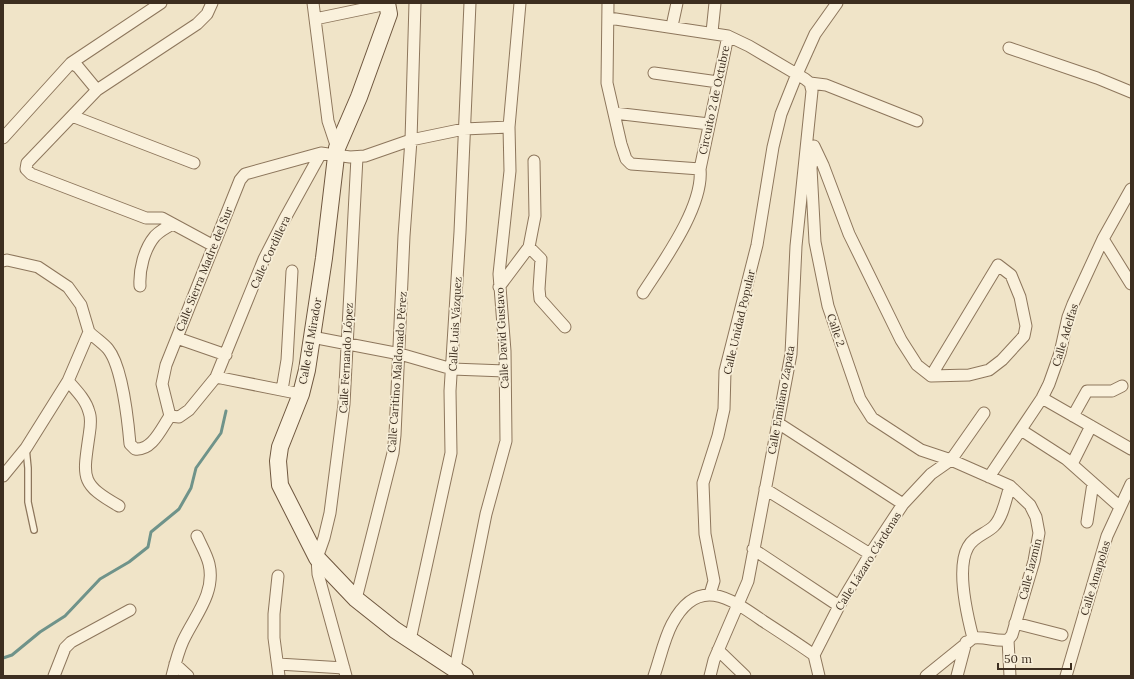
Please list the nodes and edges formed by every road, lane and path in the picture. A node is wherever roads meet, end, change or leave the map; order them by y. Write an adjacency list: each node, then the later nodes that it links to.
1 (161, 3): 18 (street)
2 (212, 3): 23 (street)
3 (313, 3): 13 (street)
4 (415, 3): 33 (street, Calle Caritino Maldonado Pérez)
5 (470, 3): 30 (street, Calle Luis Vázquez)
6 (608, 3): 12 (street, Circuito 2 de Octubre)
7 (677, 3): 14 (street)
8 (715, 3): 15 (street)
9 (837, 3): 20 (street, Calle Unidad Popular)
10 (520, 5): 29 (street, Calle David Gustavo)
11 (390, 6): 13 (street); 35 (street, Calle del Mirador)
12 (609, 18): 14 (street, Circuito 2 de Octubre); 25 (street, Circuito 2 de Octubre)
13 (315, 19): 35 (street)
14 (672, 26): 15 (street, Circuito 2 de Octubre)
15 (712, 32): 16 (street, Circuito 2 de Octubre)
16 (728, 36): 20 (street); 21 (street, Circuito 2 de Octubre)
17 (1009, 48): 24 (street)
18 (71, 63): 23 (street); 32 (street)
19 (654, 73): 21 (street)
20 (797, 74): 22 (street); 93 (street, Calle Unidad Popular)
21 (718, 82): 28 (street, Circuito 2 de Octubre)
22 (810, 83): 27 (street); 31 (street, Calle Emiliano Zapata)
23 (98, 90): 26 (street)
24 (1131, 92)
25 (614, 113): 28 (street); 39 (street, Circuito 2 de Octubre)
26 (72, 116): 38 (street); 41 (street)
27 (917, 121)
28 (709, 124): 39 (street, Circuito 2 de Octubre)
29 (509, 127): 30 (street); 49 (street, Calle David Gustavo)
30 (464, 129): 33 (street); 58 (street, Calle Luis Vázquez)
31 (808, 135): 34 (street); 70 (street, Calle Emiliano Zapata)
32 (3, 138)
33 (411, 140): 36 (street); 56 (street, Calle Caritino Maldonado Pérez)
34 (814, 148): 60 (street); 75 (street, Calle 2)
35 (331, 152): 36 (street); 43 (street, Calle Sierra Madre del Sur); 54 (street, Calle del Mirador); 57 (street, Calle Cordillera)
36 (357, 157): 55 (street, Calle Fernando López)
37 (534, 161): 44 (street)
38 (194, 163)
39 (700, 169): 50 (street)
40 (1131, 189): 42 (street, Calle Adelfas)
41 (173, 224): 43 (street); 48 (street)
42 (1103, 239): 47 (street); 66 (street, Calle Adelfas)
43 (212, 246): 53 (street, Calle Sierra Madre del Sur)
44 (529, 247): 49 (street); 51 (street)
45 (3, 261): 52 (street)
46 (292, 271): 64 (street)
47 (1131, 284)
48 (140, 286)
49 (499, 287): 59 (street, Calle David Gustavo)
50 (643, 293)
51 (565, 327)
52 (89, 332): 62 (street); 68 (street)
53 (177, 338): 57 (street); 68 (street, Calle Sierra Madre del Sur)
54 (312, 338): 55 (street); 65 (street, Calle del Mirador)
55 (348, 344): 56 (street); 91 (street, Calle Fernando López)
56 (400, 354): 58 (street); 94 (street, Calle Caritino Maldonado Pérez)
57 (226, 355): 61 (street, Calle Cordillera)
58 (452, 369): 59 (street); 100 (street, Calle Luis Vázquez)
59 (505, 371): 108 (street, Calle David Gustavo)
60 (931, 376): 60 (street)
61 (216, 377): 64 (street); 68 (street, Calle Cordillera)
62 (68, 381): 73 (street); 84 (street)
63 (1122, 386): 69 (street)
64 (282, 390): 65 (street)
65 (301, 394): 91 (street, Calle del Mirador)
66 (1042, 398): 69 (street); 72 (street, Calle Adelfas)
67 (984, 413): 75 (street, Calle Lázaro Cárdenas)
68 (170, 416)
69 (1073, 416): 71 (street)
70 (778, 423): 82 (street, Calle Emiliano Zapata); 83 (street)
71 (1091, 426): 74 (street); 76 (street)
72 (1021, 430): 76 (street); 78 (street, Calle Adelfas)
73 (26, 448): 77 (street); 87 (lane)
74 (1131, 449)
75 (951, 460): 78 (street, Calle Jazmín); 83 (street, Calle Lázaro Cárdenas)
76 (1072, 464): 79 (street)
77 (3, 476)
78 (989, 477): 81 (street, Calle Jazmín)
79 (1093, 483): 85 (street); 86 (street)
80 (1131, 484): 85 (street, Calle Amapolas)
81 (1010, 486): 98 (street, Calle Jazmín); 101 (street)
82 (765, 489): 89 (street, Calle Emiliano Zapata); 90 (street)
83 (903, 504): 90 (street, Calle Lázaro Cárdenas)
84 (119, 506)
85 (1119, 506): 120 (street, Calle Amapolas)
86 (1087, 522)
87 (34, 530)
88 (197, 536): 105 (street)
89 (753, 549): 95 (street, Calle Emiliano Zapata); 96 (street)
90 (870, 554): 96 (street, Calle Lázaro Cárdenas)
91 (317, 558): 94 (street, Calle del Mirador); 107 (street)
92 (278, 576): 106 (street)
93 (710, 594): 95 (street); 113 (street)
94 (356, 599): 100 (street, Calle del Mirador)
95 (738, 604): 103 (street, Calle Emiliano Zapata); 104 (street)
96 (839, 606): 104 (street, Calle Lázaro Cárdenas)
97 (130, 610): 109 (street)
98 (1015, 623): 99 (street); 102 (street, Calle Jazmín)
99 (1062, 635)
100 (410, 640): 108 (street, Calle del Mirador)
101 (970, 640): 102 (street); 117 (street); 118 (street)
102 (1008, 640): 119 (street, Calle Jazmín)
103 (718, 650): 114 (street, Calle Emiliano Zapata); 115 (street)
104 (814, 655): 116 (street)
105 (175, 664): 110 (street); 111 (street)
106 (278, 664): 107 (street); 112 (street)
107 (345, 672)
108 (460, 672)
109 (54, 676)
110 (172, 676)
111 (188, 676)
112 (279, 676)
113 (654, 676)
114 (710, 676)
115 (745, 676)
116 (819, 676)
117 (926, 676)
118 (957, 676)
119 (1012, 676)
120 (1066, 676)

